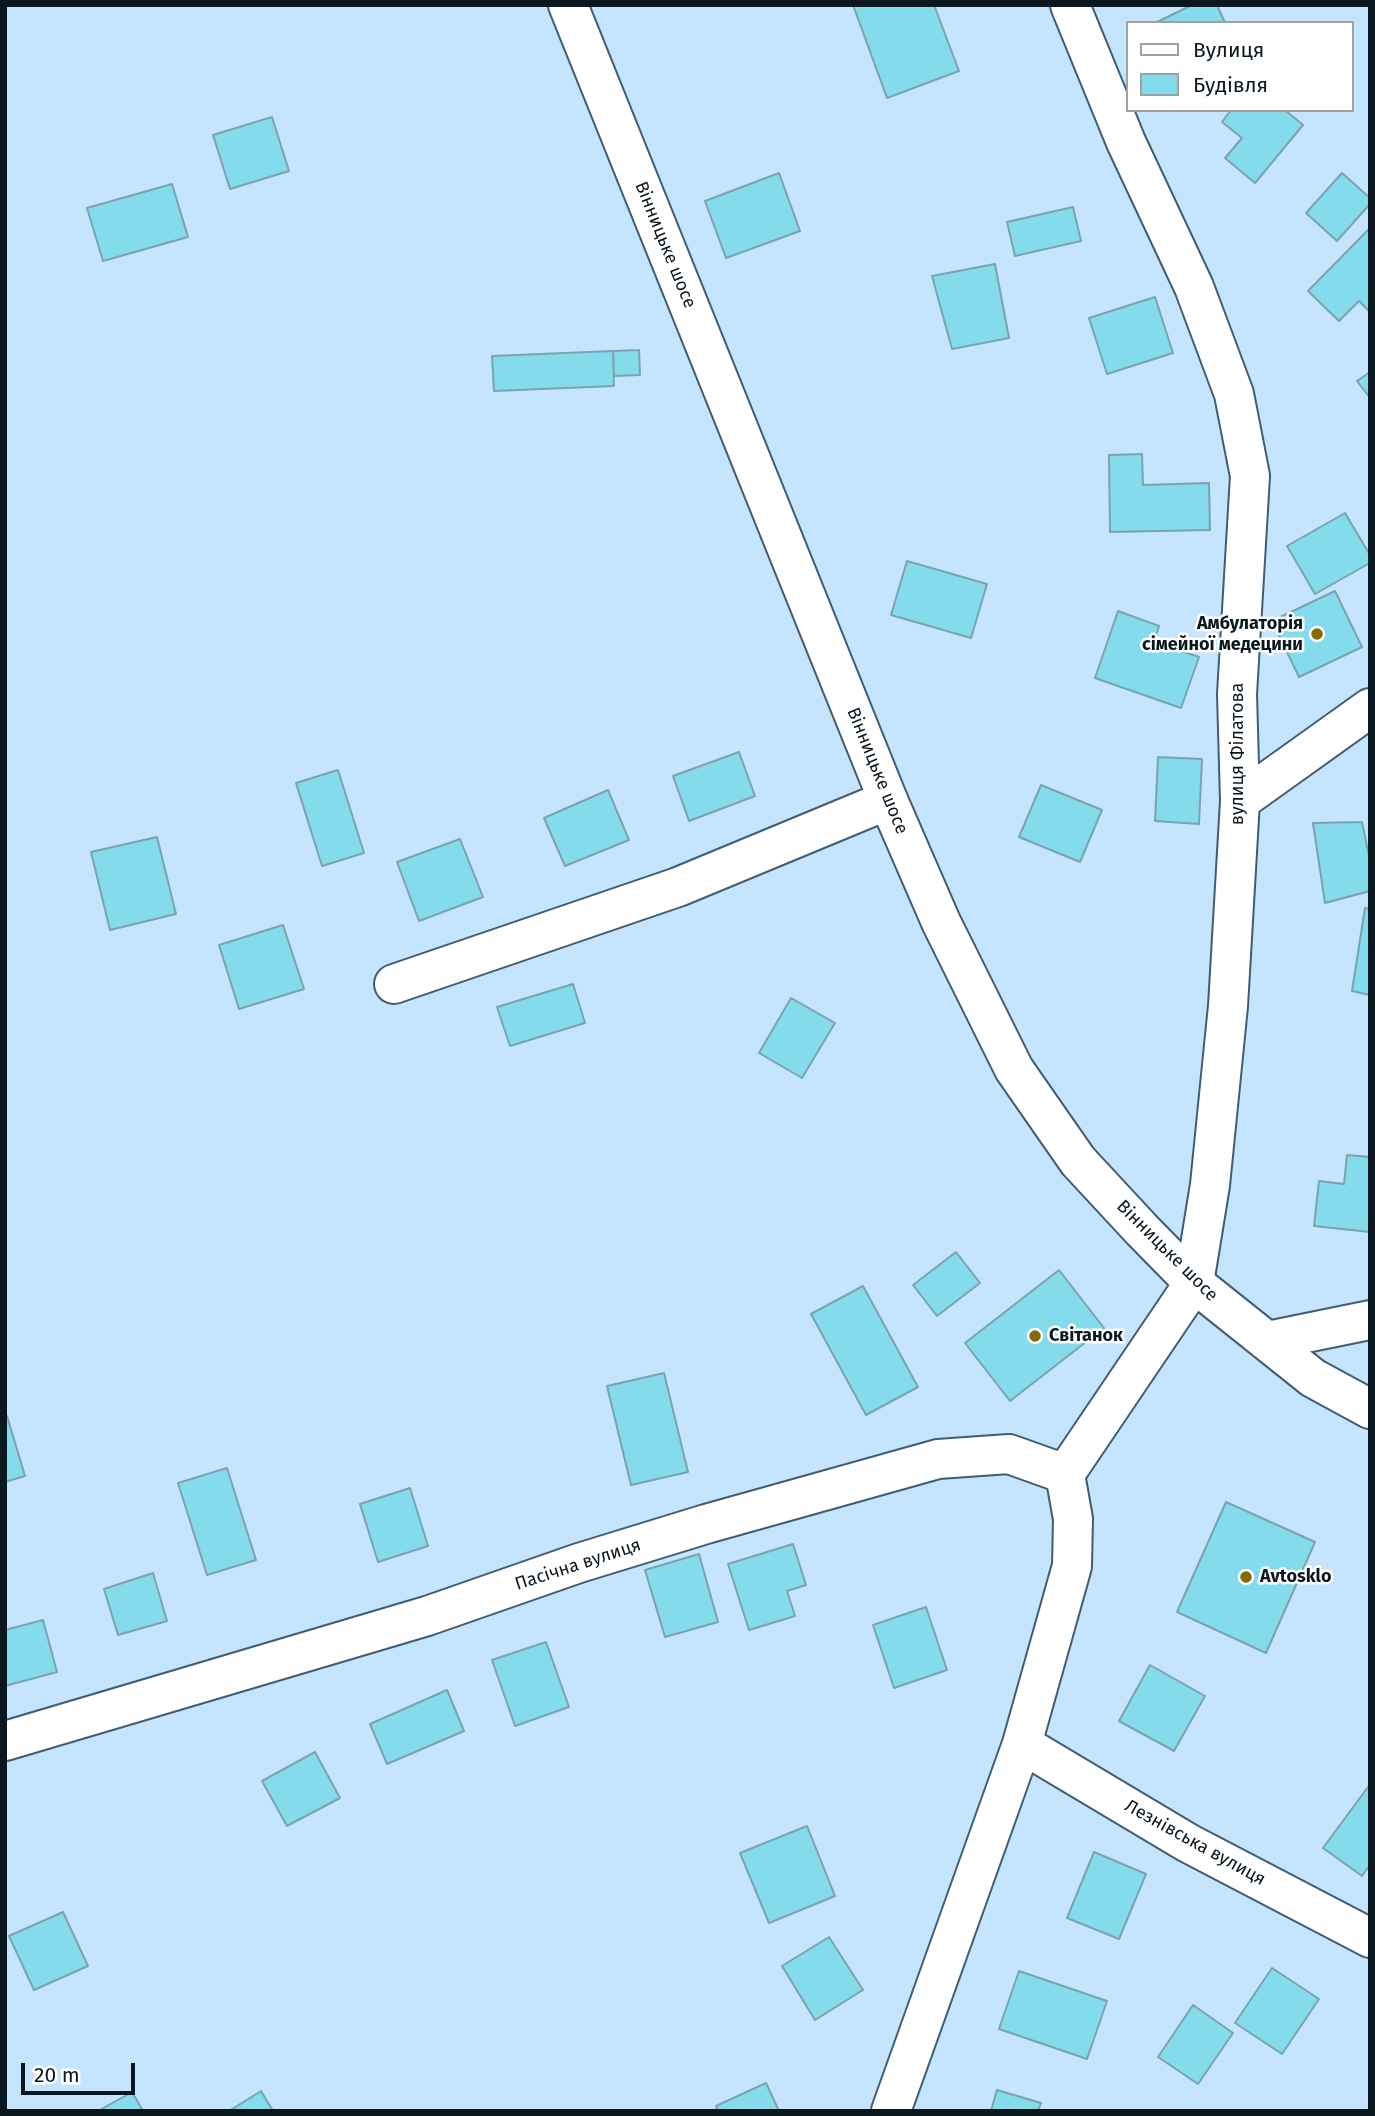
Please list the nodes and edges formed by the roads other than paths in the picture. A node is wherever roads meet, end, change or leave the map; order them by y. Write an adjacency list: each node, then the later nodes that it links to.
1 (568, 5): 4 (street, Вінницьке шосе)
2 (1070, 5): 5 (street, вулиця Філатова)
3 (1370, 708): 5 (street)
4 (888, 800): 6 (street); 7 (street, Вінницьке шосе)
5 (1240, 801): 7 (street, вулиця Філатова)
6 (394, 984)
7 (1194, 1283): 9 (street, Вінницьке шосе); 11 (street)
8 (1370, 1320): 9 (street)
9 (1267, 1341): 10 (street, Вінницьке шосе)
10 (1370, 1409)
11 (1065, 1474): 12 (street, Пасічна вулиця); 13 (street)
12 (5, 1741)
13 (1022, 1744): 14 (street, Лезнівська вулиця); 15 (street)
14 (1370, 1938)
15 (891, 2111)

